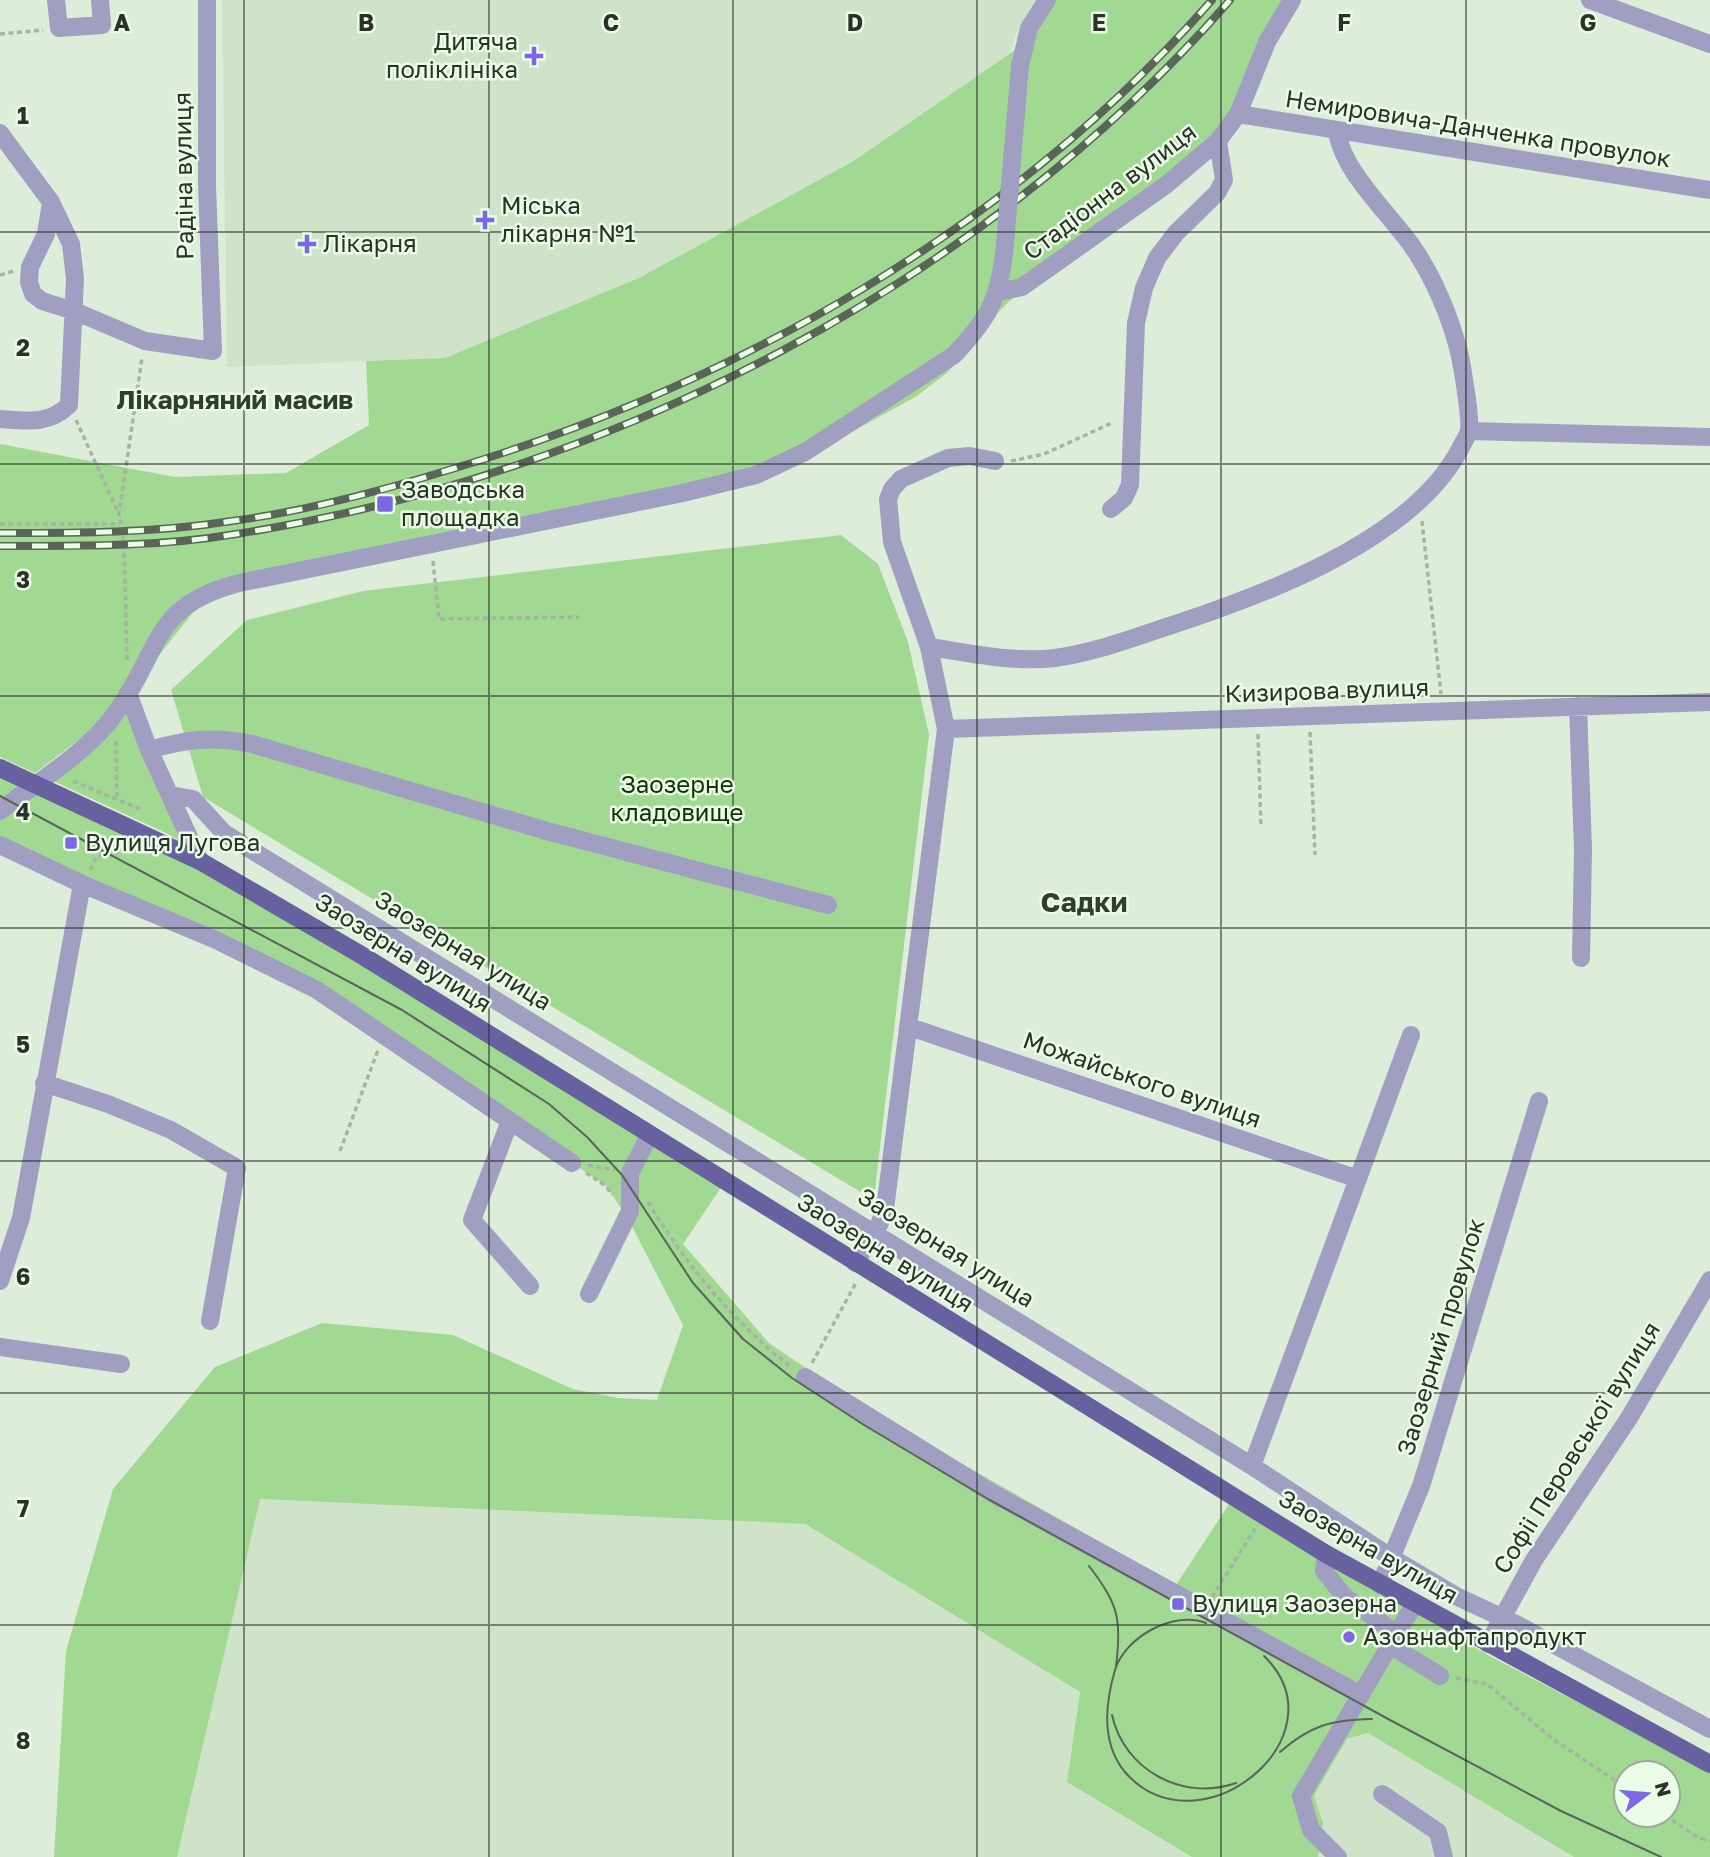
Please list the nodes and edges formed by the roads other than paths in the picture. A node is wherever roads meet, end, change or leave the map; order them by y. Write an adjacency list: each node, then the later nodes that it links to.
1 (56, 0): 2 (street)
2 (100, 0)
3 (207, 0): 15 (street, Радіна вулиця)
4 (1047, 0): 14 (street, bridge)
5 (1292, 0): 8 (street, Стадіонна вулиця)
6 (1590, 0): 7 (street)
7 (1710, 44)
8 (1238, 114): 9 (street, Немировича-Данченка провулок); 11 (street, Стадіонна вулиця)
9 (1337, 132): 12 (street, Немировича-Данченка провулок); 17 (street)
10 (0, 133): 13 (street)
11 (1218, 141): 14 (street, Стадіонна вулиця); 20 (street)
12 (1710, 190)
13 (51, 202): 15 (street); 15 (street)
14 (999, 292): 22 (street)
15 (74, 311): 16 (street)
16 (0, 419)
17 (1469, 431): 18 (street); 21 (street)
18 (1710, 437)
19 (995, 461): 21 (street)
20 (1111, 509)
21 (929, 647): 25 (street)
22 (128, 693): 26 (street); 28 (street)
23 (1710, 702): 24 (street, Кизирова вулиця)
24 (1578, 706): 25 (street, Кизирова вулиця); 35 (street)
25 (946, 729): 36 (street)
26 (149, 750): 29 (street); 34 (street)
27 (0, 768): 28 (main road, Заозерна вулиця)
28 (34, 784): 30 (street); 32 (main road, Заозерна вулиця)
29 (170, 795): 32 (street); 44 (street, Заозерная улица)
30 (0, 810)
31 (0, 845): 33 (street)
32 (200, 861): 41 (main road, Заозерна вулиця)
33 (82, 884): 38 (street); 40 (street)
34 (828, 905)
35 (1581, 958)
36 (910, 1027): 43 (street, Можайського вулиця); 44 (street)
37 (1411, 1035): 43 (street)
38 (44, 1083): 47 (street); 50 (street)
39 (1539, 1101): 56 (street, Заозерний провулок)
40 (510, 1121): 42 (street); 48 (street)
41 (649, 1136): 45 (main road, Заозерна вулиця); 49 (street)
42 (572, 1163)
43 (1358, 1179): 54 (street)
44 (874, 1232): 45 (street); 54 (street, Заозерная улица)
45 (859, 1266): 55 (main road, Заозерна вулиця)
46 (1710, 1280): 59 (street, Софіі Перовської вулиця)
47 (0, 1281)
48 (530, 1286)
49 (589, 1294)
50 (210, 1321)
51 (0, 1347): 52 (street)
52 (121, 1364)
53 (804, 1377): 63 (street)
54 (1252, 1466): 56 (street, Заозерная улица)
55 (1326, 1554): 57 (main road, Заозерна вулиця); 60 (street)
56 (1392, 1558): 57 (street, Заозерний провулок); 59 (street, Заозерная улица)
57 (1380, 1585): 58 (main road, Заозерна вулиця)
58 (1416, 1603): 60 (street); 61 (main road, Заозерна вулиця)
59 (1503, 1617): 61 (street, Софіі Перовської вулиця); 64 (street, Заозерная улица)
60 (1394, 1640): 62 (street); 63 (street)
61 (1488, 1644): 65 (main road, Заозерна вулиця)
62 (1440, 1676)
63 (1361, 1695): 67 (street)
64 (1710, 1729)
65 (1710, 1764)
66 (1382, 1794): 68 (street)
67 (1338, 1857)
68 (1444, 1857)

